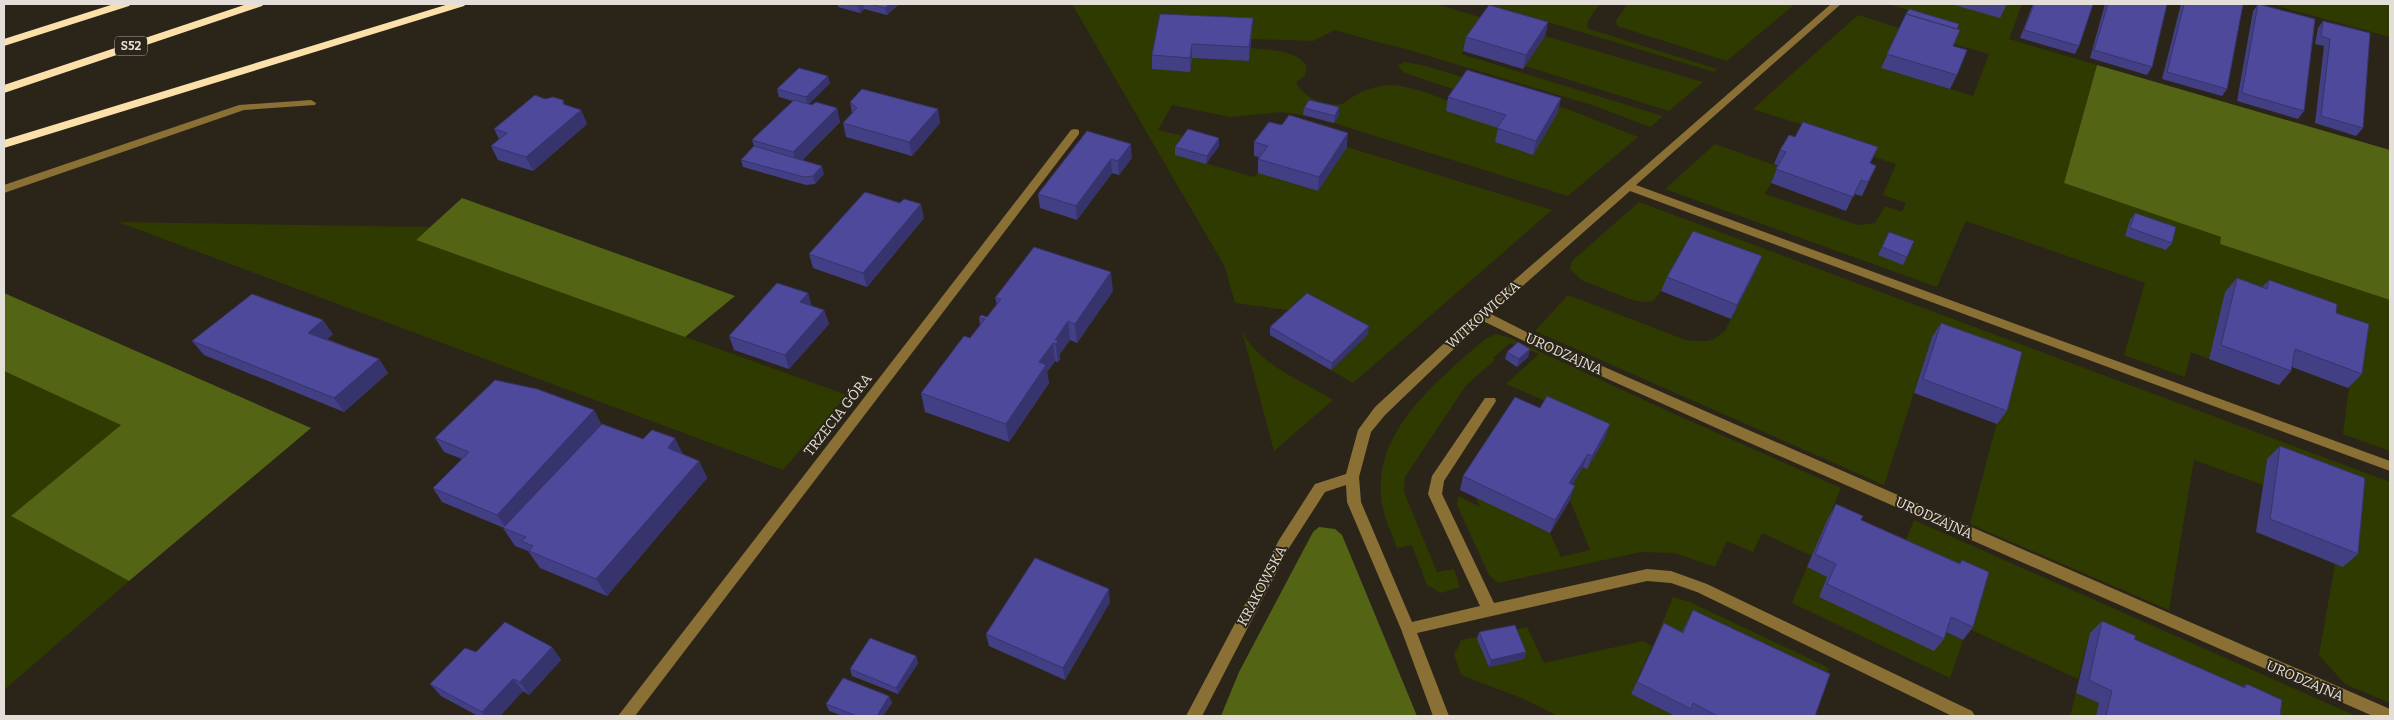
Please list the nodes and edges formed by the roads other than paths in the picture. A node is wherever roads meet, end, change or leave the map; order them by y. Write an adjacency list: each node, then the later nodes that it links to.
1 (125, 4): 5 (highway)
2 (258, 4): 6 (highway, S52)
3 (460, 4): 9 (highway)
4 (1836, 4): 10 (street, WITKOWICKA)
5 (4, 43)
6 (4, 89)
7 (311, 103): 11 (street)
8 (1075, 132): 18 (street, TRZECIA GÓRA)
9 (4, 144)
10 (1628, 186): 12 (street, WITKOWICKA); 14 (street)
11 (4, 189)
12 (1482, 315): 15 (street, WITKOWICKA); 22 (street, URODZAJNA)
13 (1490, 401): 16 (street)
14 (2390, 466)
15 (1352, 477): 17 (street, WITKOWICKA); 19 (street, KRAKOWSKA)
16 (1490, 611): 17 (street); 21 (street)
17 (1408, 629): 20 (street, WITKOWICKA)
18 (626, 716)
19 (1194, 716)
20 (1440, 716)
21 (1967, 716)
22 (2390, 716)

